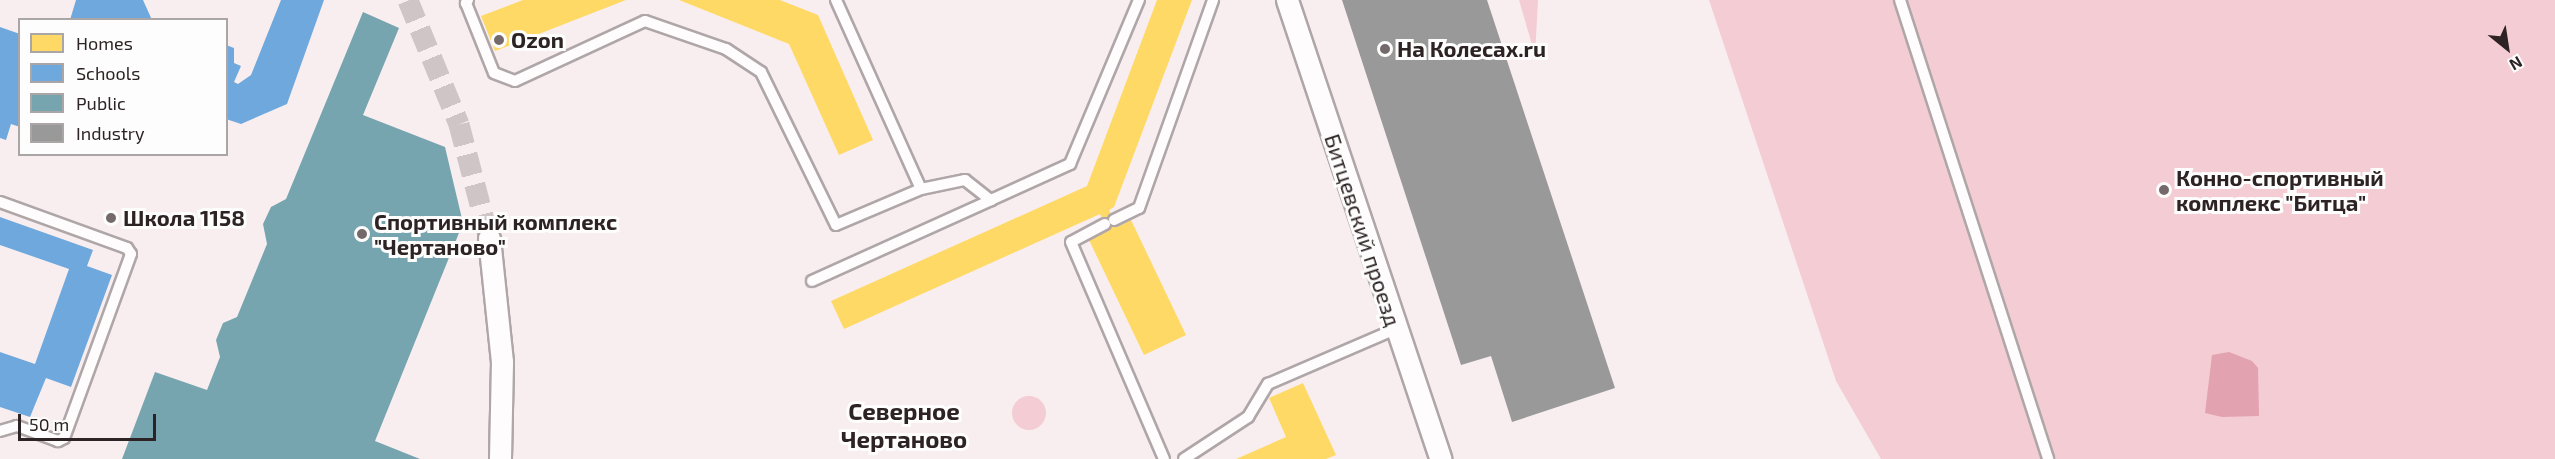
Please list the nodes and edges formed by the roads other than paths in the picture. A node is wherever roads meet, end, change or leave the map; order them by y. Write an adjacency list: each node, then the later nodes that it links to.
1 (468, 0): 7 (lane)
2 (836, 0): 7 (lane)
3 (1140, 0): 8 (lane)
4 (1213, 0): 15 (lane)
5 (1287, 0): 12 (street, Битцевский проезд)
6 (1900, 0): 18 (lane)
7 (921, 189): 8 (lane)
8 (991, 200): 11 (lane)
9 (0, 202): 13 (lane)
10 (489, 238): 14 (street)
11 (812, 280)
12 (1396, 329): 16 (lane); 17 (street, Битцевский проезд)
13 (0, 431)
14 (500, 459)
15 (1164, 459)
16 (1184, 459)
17 (1442, 459)
18 (2049, 459)

